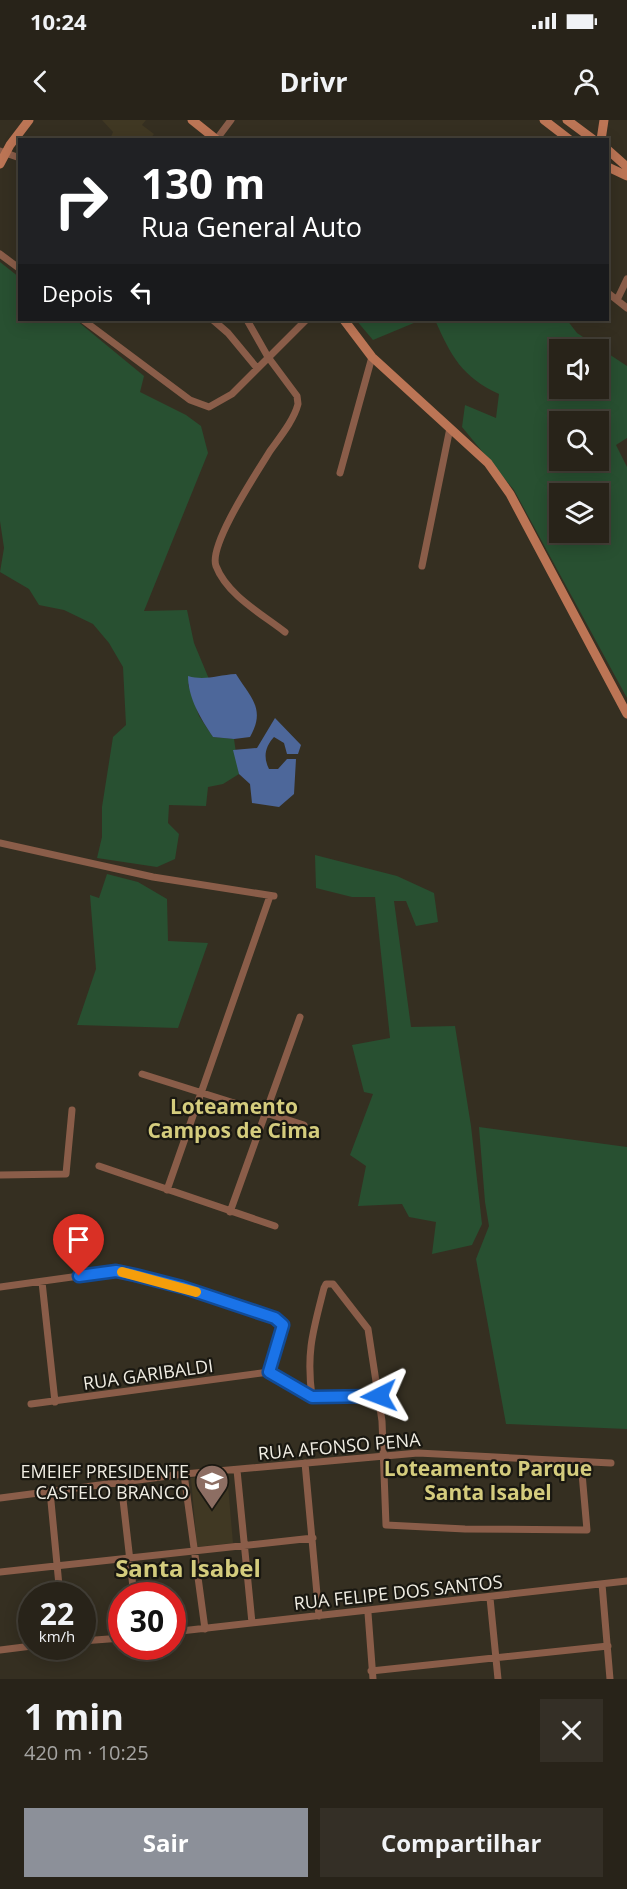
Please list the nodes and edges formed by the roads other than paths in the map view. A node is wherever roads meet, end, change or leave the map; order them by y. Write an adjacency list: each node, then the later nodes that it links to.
1 (29, 120): 12 (street)
2 (192, 120): 7 (street)
3 (231, 120): 8 (street)
4 (544, 120): 9 (street)
5 (567, 120): 10 (street)
6 (604, 120): 11 (street)
7 (215, 138)
8 (217, 138)
9 (567, 138)
10 (591, 138)
11 (601, 138)
12 (3, 151): 14 (street); 15 (street)
13 (609, 151): 17 (street)
14 (18, 157)
15 (0, 164)
16 (609, 167): 18 (street)
17 (627, 167)
18 (627, 177)
19 (0, 254): 20 (street)
20 (18, 268)
21 (627, 279): 23 (street)
22 (609, 294): 23 (street)
23 (617, 300): 24 (street)
24 (627, 308)
25 (84, 321): 32 (street)
26 (214, 321): 32 (street)
27 (248, 321): 30 (street)
28 (305, 321): 30 (street)
29 (345, 321): 31 (street)
30 (268, 357): 32 (street); 36 (street)
31 (372, 357): 33 (street); 34 (street)
32 (256, 368)
33 (450, 428): 35 (street); 37 (street)
34 (340, 473)
35 (422, 566)
36 (285, 632)
37 (625, 704): 38 (street)
38 (627, 714)
39 (0, 843): 42 (street)
40 (300, 1017): 44 (street)
41 (142, 1074): 42 (street)
42 (202, 1092): 44 (street); 48 (street)
43 (72, 1110): 47 (street)
44 (264, 1112): 45 (street); 49 (street)
45 (304, 1125)
46 (99, 1166): 48 (street)
47 (0, 1175)
48 (166, 1190): 49 (street)
49 (230, 1212): 50 (street)
50 (275, 1226)
51 (42, 1282): 52 (street); 53 (street); 56 (street)
52 (0, 1287)
53 (269, 1372): 55 (street); 56 (street, RUA GARIBALDI)
54 (379, 1396): 55 (street); 55 (street); 58 (street)
55 (312, 1397)
56 (55, 1402): 57 (street, RUA GARIBALDI)
57 (32, 1404)
58 (385, 1455): 59 (street, RUA AFONSO PENA); 59 (street); 60 (street, RUA AFONSO PENA)
59 (581, 1462): 61 (street, RUA AFONSO PENA)
60 (305, 1463): 62 (street, RUA AFONSO PENA); 67 (street)
61 (611, 1463)
62 (237, 1470): 63 (street, RUA AFONSO PENA); 68 (street)
63 (184, 1474): 64 (street, RUA AFONSO PENA); 69 (street)
64 (121, 1482): 65 (street, RUA AFONSO PENA); 70 (street)
65 (50, 1491): 66 (street, RUA AFONSO PENA); 71 (street)
66 (0, 1498)
67 (313, 1538): 68 (street); 79 (street)
68 (245, 1545): 69 (street); 80 (street)
69 (195, 1552): 70 (street); 81 (street)
70 (129, 1559): 71 (street); 75 (street)
71 (57, 1567): 72 (street); 74 (street)
72 (0, 1572)
73 (627, 1581): 76 (street, RUA FELIPE DOS SANTOS)
74 (59, 1582)
75 (132, 1582)
76 (602, 1584): 77 (street, RUA FELIPE DOS SANTOS); 83 (street)
77 (490, 1598): 78 (street, RUA FELIPE DOS SANTOS); 86 (street)
78 (368, 1612): 79 (street, RUA FELIPE DOS SANTOS); 87 (street)
79 (319, 1616): 80 (street, RUA FELIPE DOS SANTOS)
80 (252, 1623): 81 (street, RUA FELIPE DOS SANTOS)
81 (205, 1629): 82 (street, RUA FELIPE DOS SANTOS)
82 (186, 1631)
83 (608, 1646): 86 (street); 89 (street)
84 (18, 1648): 85 (street)
85 (0, 1650)
86 (496, 1659): 87 (street); 88 (street)
87 (372, 1675)
88 (498, 1679)
89 (610, 1679)

